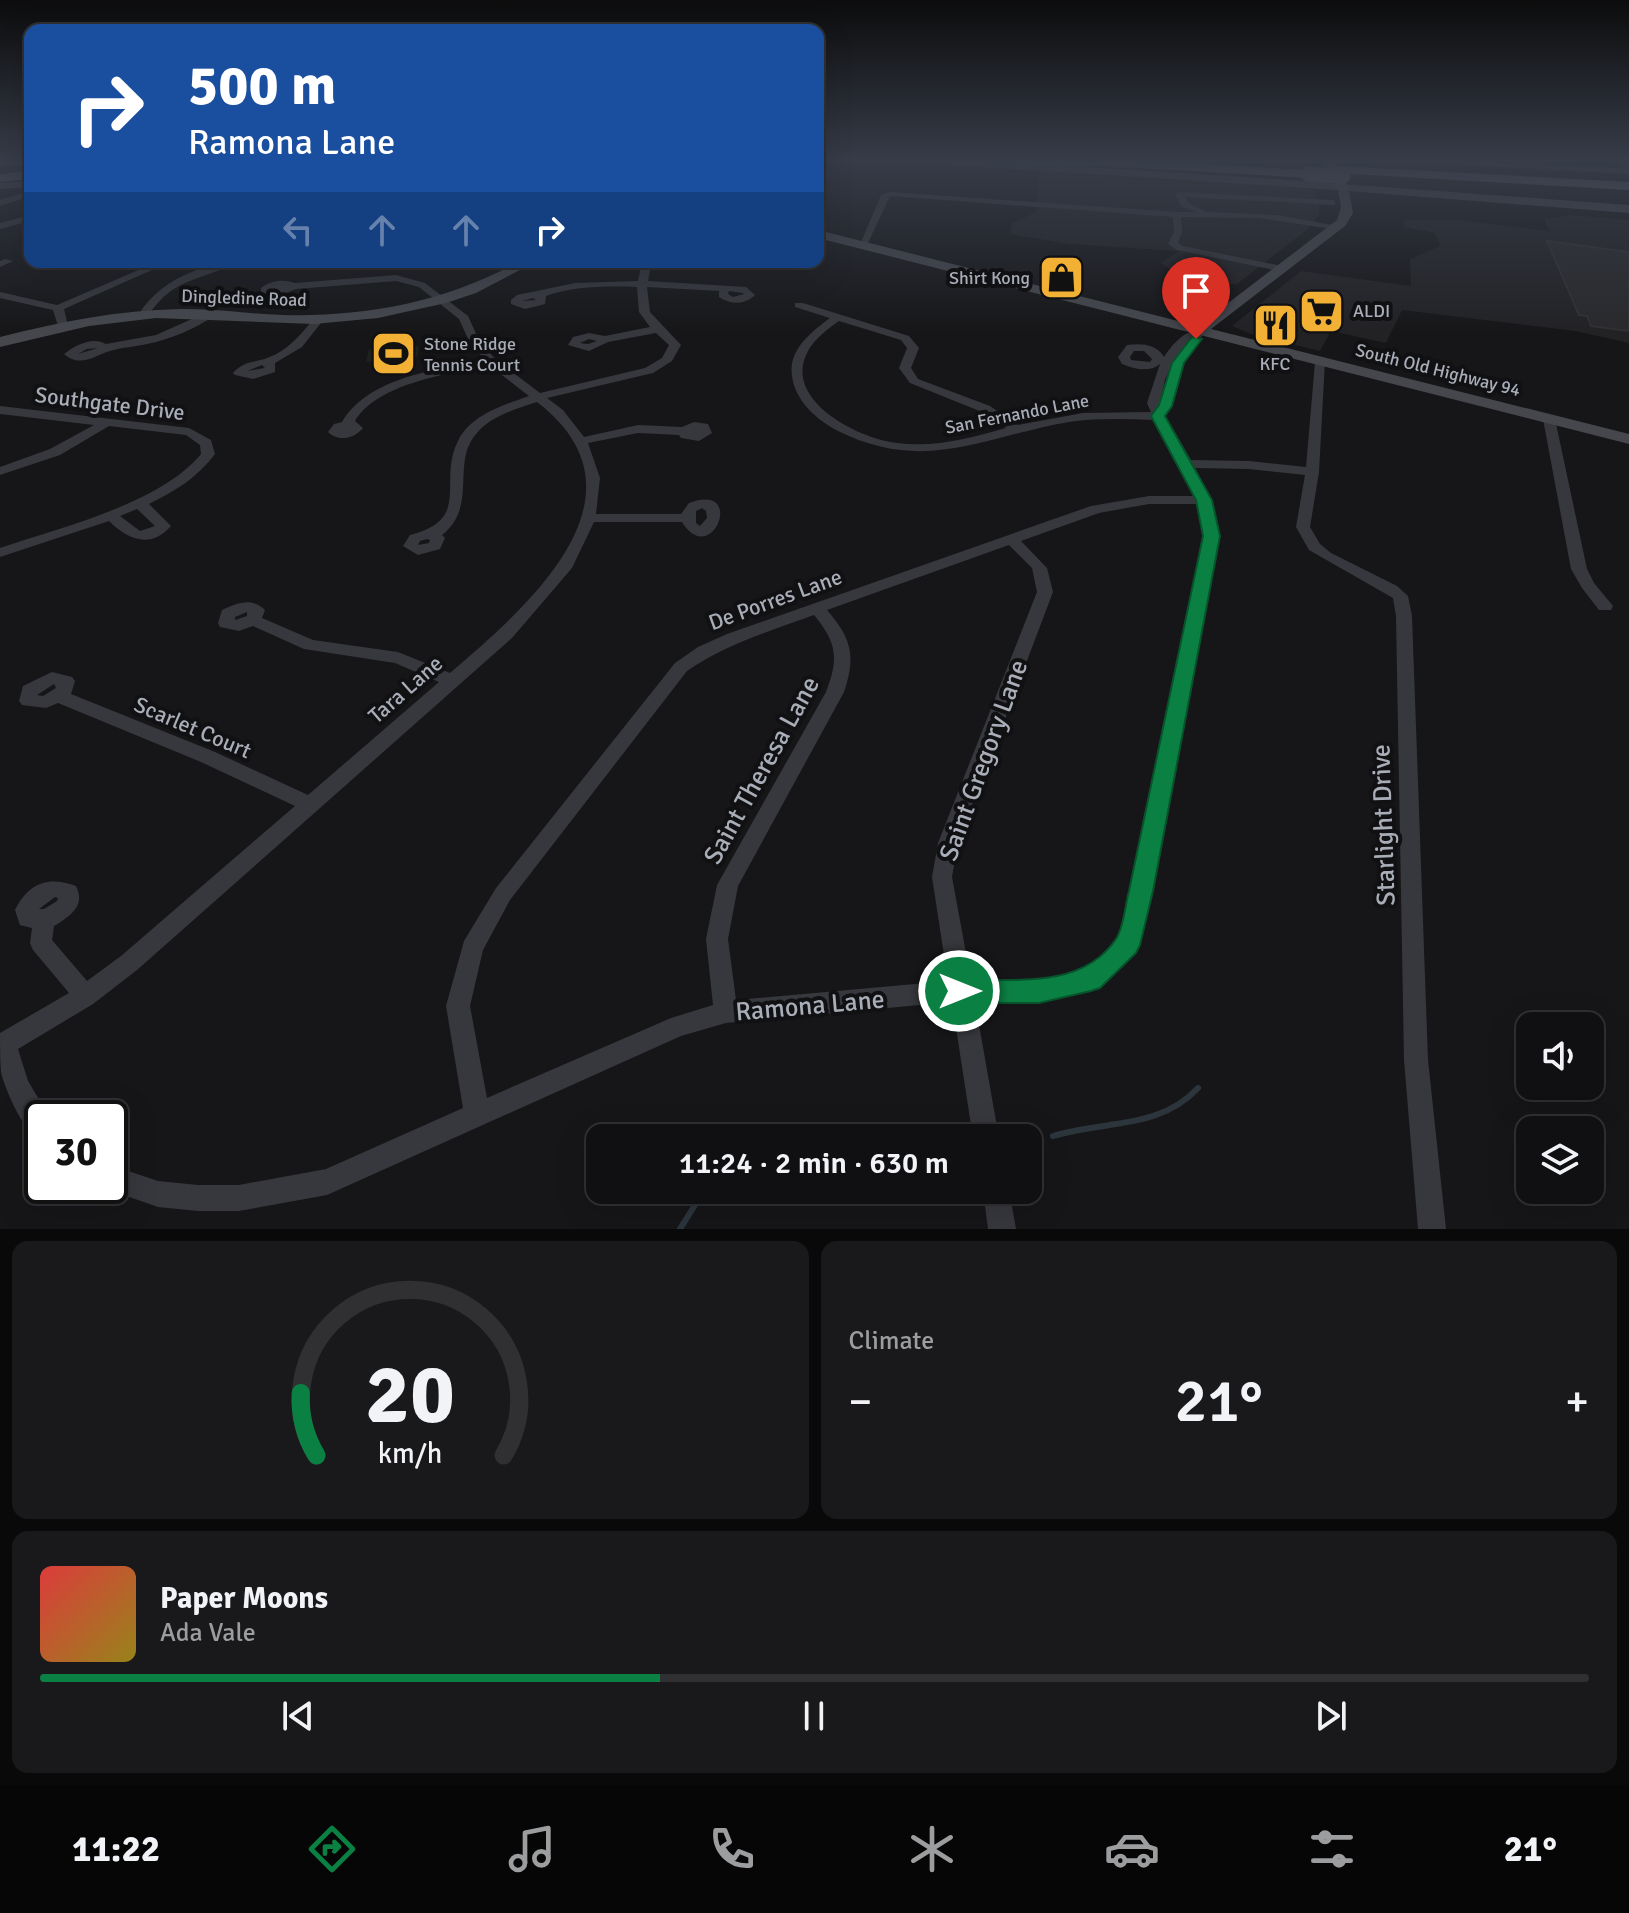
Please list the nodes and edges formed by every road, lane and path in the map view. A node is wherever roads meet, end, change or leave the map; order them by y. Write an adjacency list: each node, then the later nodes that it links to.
1 (874, 218): 10 (street)
2 (1177, 218): 16 (street)
3 (1294, 218): 7 (street)
4 (1333, 218): 7 (main road)
5 (1343, 218): 7 (main road)
6 (24, 220): 8 (street)
7 (1333, 225): 16 (main road)
8 (0, 226)
9 (824, 236): 10 (main road, South Old Highway 94)
10 (862, 245): 31 (main road, South Old Highway 94)
11 (151, 268): 25 (street)
12 (215, 268): 27 (street)
13 (366, 268): 17 (street)
14 (515, 268): 23 (main road, Dingledine Road)
15 (646, 268): 19 (street)
16 (1279, 268): 30 (main road)
17 (366, 279): 18 (street, Tara Lane); 23 (street, Tara Lane)
18 (294, 286)
19 (641, 286): 20 (street); 22 (street); 33 (street)
20 (725, 288)
21 (0, 295): 25 (street)
22 (537, 296)
23 (441, 300): 29 (main road, Dingledine Road); 39 (street, Tara Lane)
24 (799, 305): 28 (street)
25 (58, 308): 32 (street)
26 (212, 313): 27 (main road, Dingledine Road); 29 (main road, Dingledine Road); 38 (street)
27 (144, 314): 32 (main road, Dingledine Road)
28 (838, 317): 48 (street); 48 (street, San Fernando Lane)
29 (319, 319): 41 (street)
30 (1214, 319): 31 (main road); 34 (main road); 36 (main road)
31 (1169, 322): 34 (main road, South Old Highway 94)
32 (63, 326): 37 (main road, Dingledine Road)
33 (658, 329): 35 (street); 42 (street)
34 (1200, 331): 36 (main road, South Old Highway 94); 44 (street)
35 (602, 340)
36 (1237, 340): 40 (main road, South Old Highway 94)
37 (0, 342)
38 (104, 348)
39 (491, 361): 42 (street, Tara Lane); 47 (street)
40 (1321, 362): 45 (main road, South Old Highway 94); 54 (street)
41 (267, 363)
42 (540, 398): 51 (street, Tara Lane); 60 (street)
43 (0, 410): 46 (street, Southgate Drive)
44 (1158, 416): 48 (street, San Fernando Lane); 52 (street, Ramona Lane)
45 (1549, 419): 50 (main road, South Old Highway 94); 63 (street)
46 (108, 422): 53 (street); 56 (street, Southgate Drive)
47 (347, 424)
48 (1017, 430)
49 (685, 431): 51 (street)
50 (1629, 439)
51 (581, 441): 58 (street, Tara Lane)
52 (1184, 464): 54 (street); 55 (street, Ramona Lane)
53 (0, 471)
54 (1312, 472): 80 (street, Starlight Drive)
55 (1204, 500): 61 (street, De Porres Lane); 70 (street, Ramona Lane)
56 (140, 504): 57 (street, Southgate Drive); 57 (street)
57 (110, 514): 62 (street, Southgate Drive)
58 (589, 518): 59 (street); 66 (street, Tara Lane)
59 (688, 518)
60 (432, 535)
61 (1010, 539): 64 (street, De Porres Lane); 70 (street, Saint Gregory Lane)
62 (0, 553)
63 (1605, 606)
64 (817, 608): 72 (street, Saint Theresa Lane); 75 (street, De Porres Lane)
65 (253, 620): 66 (street)
66 (452, 681): 68 (street, Tara Lane)
67 (59, 696): 68 (street, Scarlet Court)
68 (308, 804): 71 (street, Tara Lane)
69 (44, 920): 71 (street)
70 (959, 991): 72 (street, Ramona Lane); 76 (street, Saint Gregory Lane)
71 (85, 996): 73 (street, Tara Lane)
72 (726, 1012): 75 (street, Ramona Lane)
73 (2, 1045): 74 (street)
74 (25, 1100)
75 (477, 1114): 77 (street, Ramona Lane)
76 (983, 1124)
77 (128, 1184)
78 (998, 1204): 79 (street)
79 (1002, 1229)
80 (1432, 1229)

